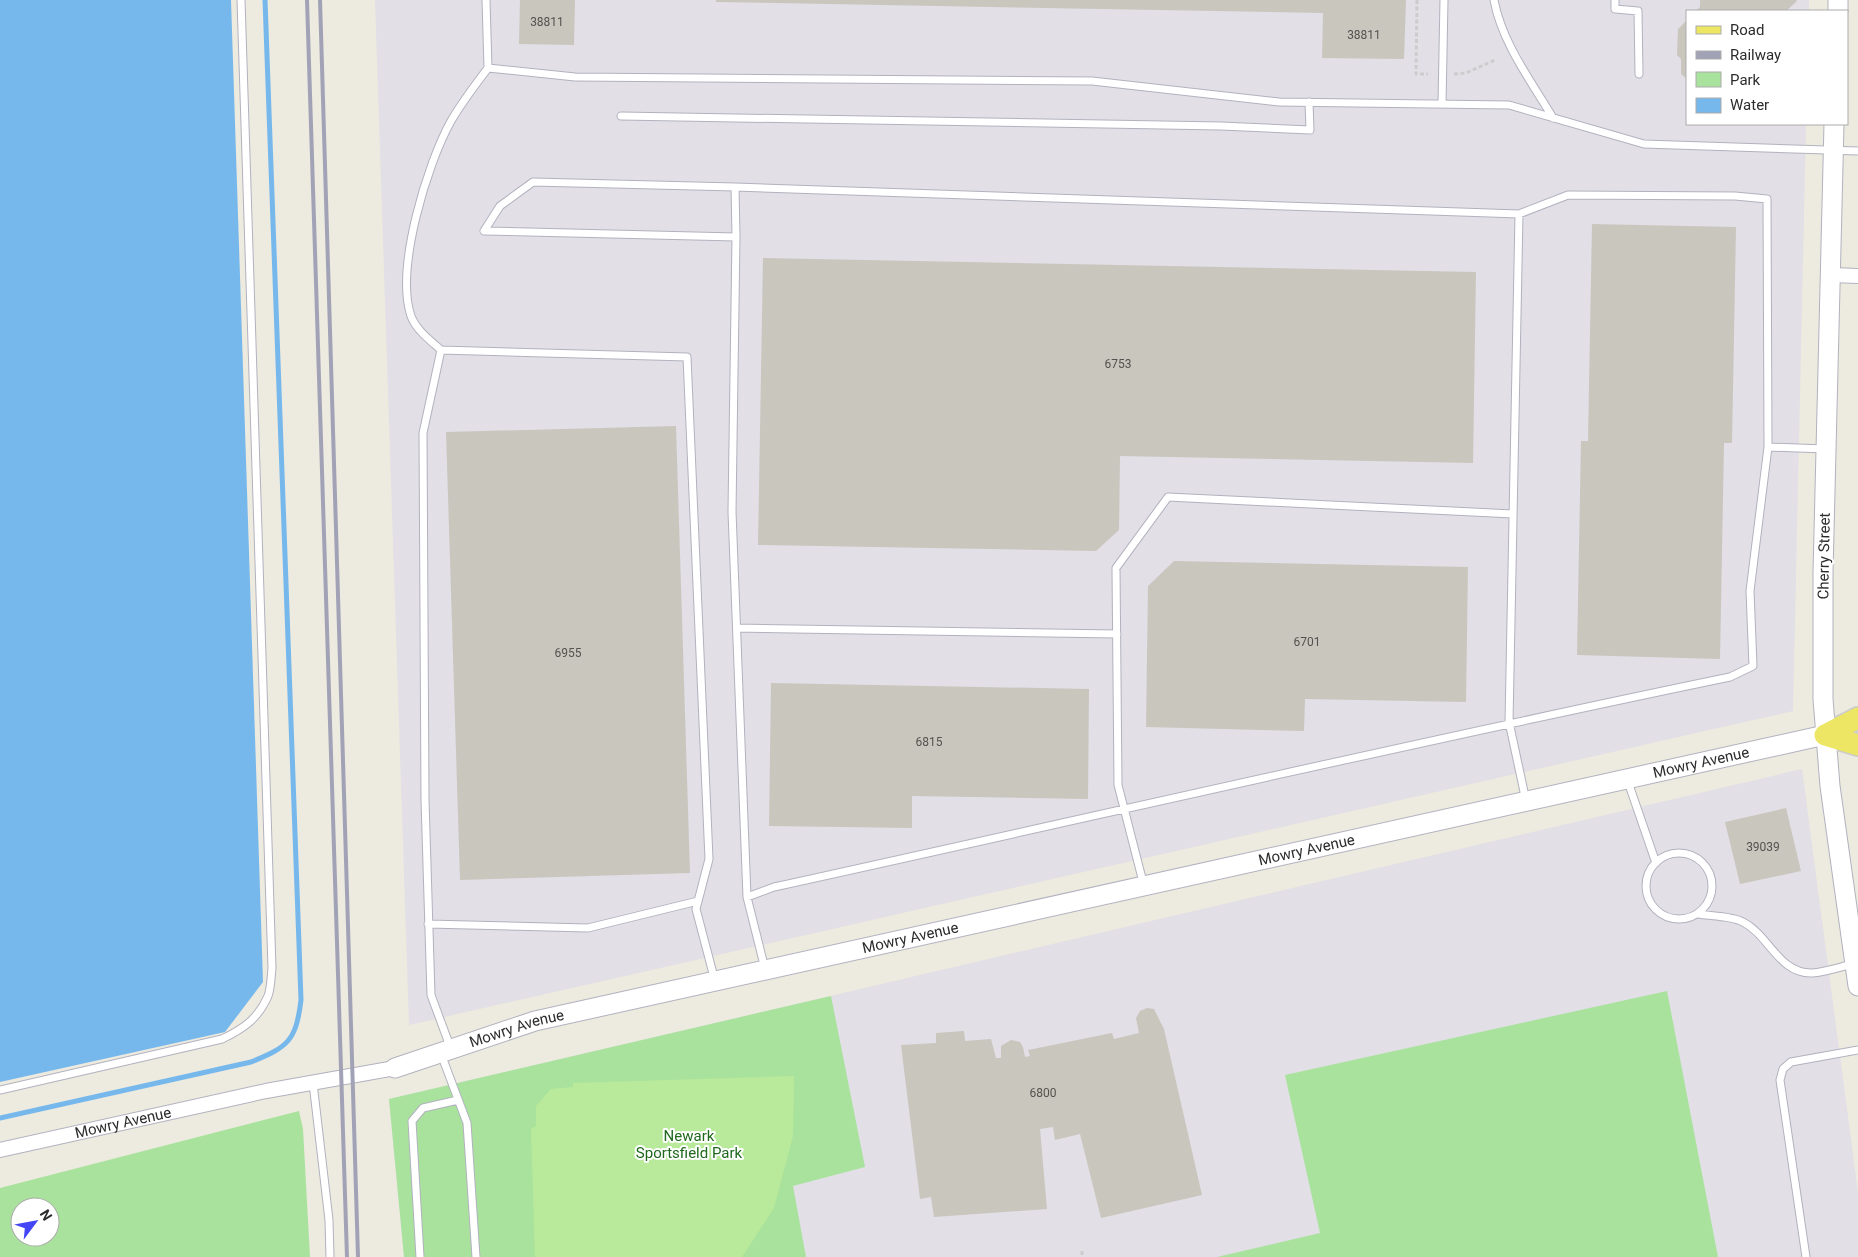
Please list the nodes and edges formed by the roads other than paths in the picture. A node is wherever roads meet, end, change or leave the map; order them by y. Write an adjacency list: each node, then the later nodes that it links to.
1 (242, 0): 47 (lane)
2 (486, 0): 6 (lane)
3 (1444, 0): 9 (lane)
4 (1494, 0): 11 (lane)
5 (1615, 0): 7 (lane)
6 (488, 68): 8 (lane); 20 (lane)
7 (1639, 74)
8 (1309, 102): 9 (lane); 10 (lane)
9 (1442, 104): 11 (lane)
10 (621, 116)
11 (1553, 118): 14 (lane)
12 (1834, 125): 14 (main road, Cherry Street)
13 (1858, 151): 14 (lane)
14 (1833, 152): 18 (main road, Cherry Street)
15 (735, 187): 16 (lane); 17 (lane); 17 (lane)
16 (1519, 214): 21 (lane); 23 (lane)
17 (736, 237): 24 (lane)
18 (1832, 275): 19 (street); 22 (main road, Cherry Street)
19 (1858, 276)
20 (441, 350): 36 (lane); 38 (lane)
21 (1768, 447): 22 (lane); 27 (lane)
22 (1827, 449): 28 (main road, Cherry Street)
23 (1513, 514): 25 (lane); 27 (lane)
24 (737, 628): 25 (lane); 35 (lane)
25 (1117, 634): 32 (lane)
26 (1858, 718): 28 (main road, Mowry Avenue)
27 (1509, 722): 31 (lane); 32 (lane)
28 (1825, 735): 29 (main road, Mowry Avenue); 30 (main road, Mowry Avenue); 39 (main road, Cherry Street)
29 (1858, 745)
30 (1627, 779): 31 (main road, Mowry Avenue); 33 (lane)
31 (1526, 801): 34 (main road, Mowry Avenue)
32 (1124, 810): 34 (lane); 35 (lane)
33 (1656, 863): 37 (lane); 37 (lane)
34 (1144, 886): 40 (main road, Mowry Avenue)
35 (747, 897): 40 (lane)
36 (698, 901): 38 (lane); 41 (lane)
37 (1698, 914): 39 (lane)
38 (428, 924): 44 (lane)
39 (1855, 964): 42 (main road, Cherry Street)
40 (766, 970): 41 (main road, Mowry Avenue)
41 (715, 981): 44 (main road, Mowry Avenue)
42 (1858, 986)
43 (1858, 1050): 53 (lane)
44 (446, 1051): 45 (main road, Mowry Avenue); 48 (lane)
45 (395, 1068): 46 (street, Mowry Avenue)
46 (313, 1083): 49 (street, Mowry Avenue); 50 (lane)
47 (0, 1090)
48 (458, 1100): 51 (lane); 52 (lane)
49 (0, 1150)
50 (330, 1257)
51 (420, 1257)
52 (476, 1257)
53 (1806, 1257)

